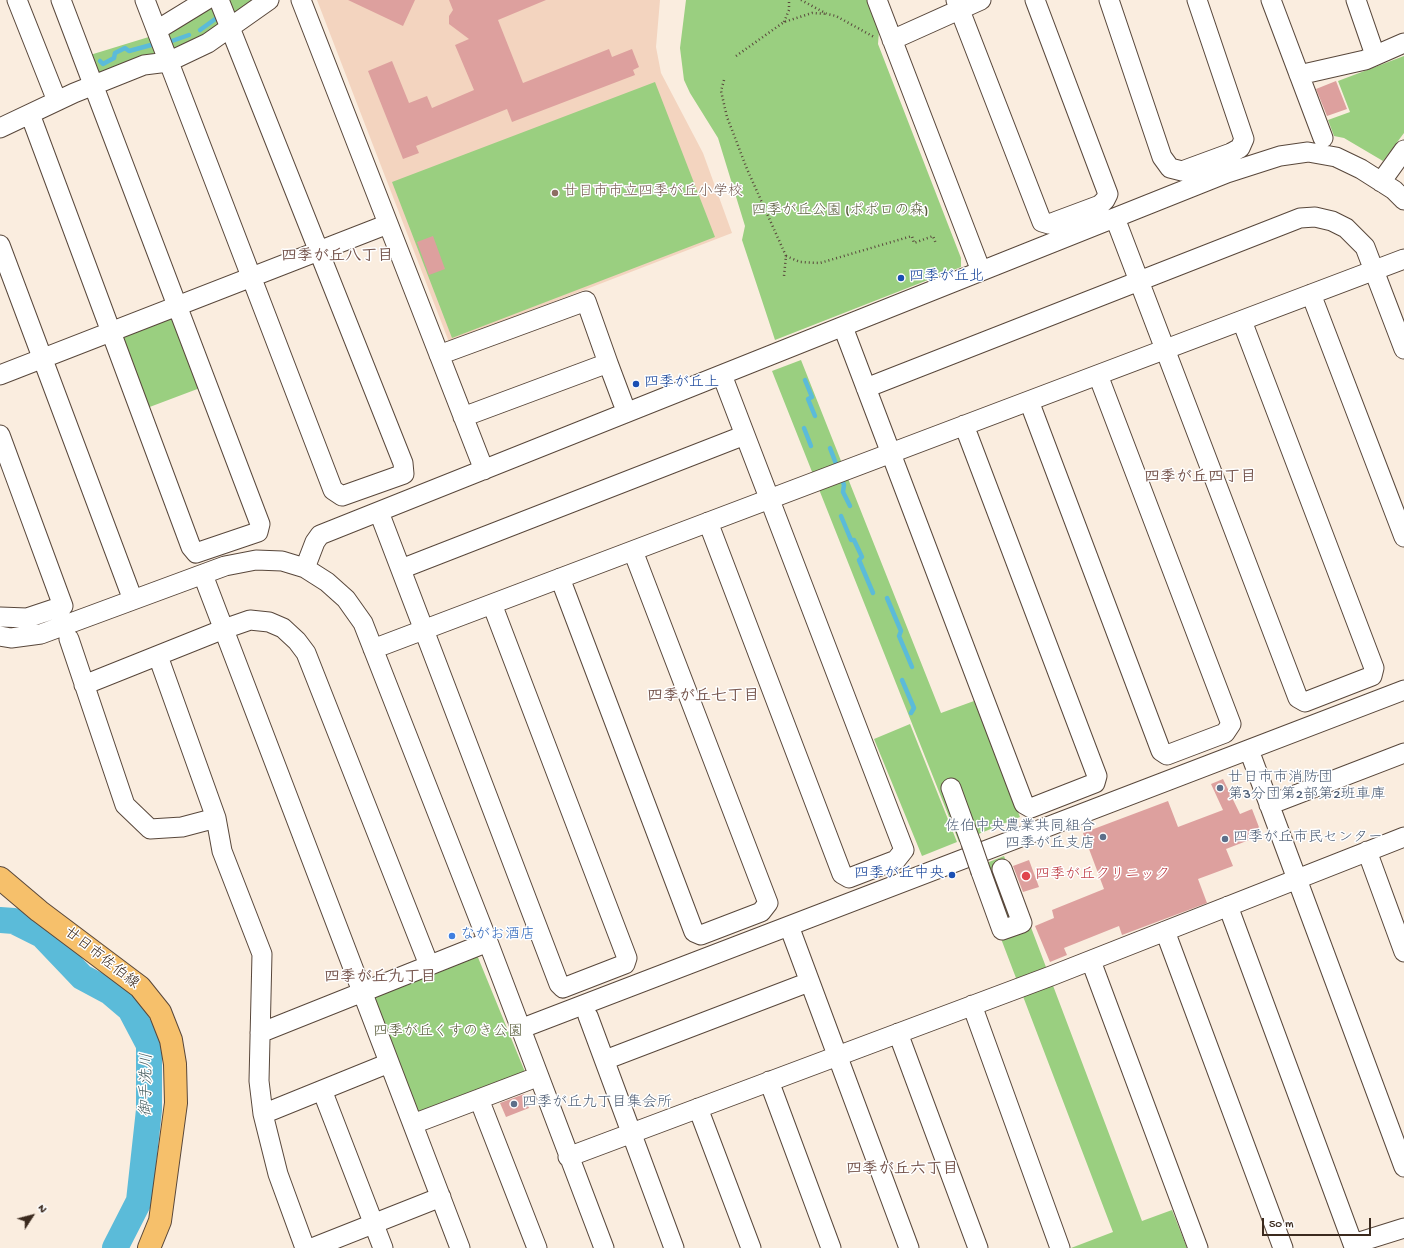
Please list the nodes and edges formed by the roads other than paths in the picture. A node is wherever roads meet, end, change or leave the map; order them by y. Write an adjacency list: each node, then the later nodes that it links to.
1 (17, 0): 24 (street)
2 (61, 0): 23 (street)
3 (145, 0): 17 (street)
4 (206, 0): 17 (street)
5 (219, 0): 16 (street)
6 (269, 0): 16 (street)
7 (301, 0): 32 (street)
8 (877, 0): 18 (street)
9 (980, 0): 15 (street)
10 (1035, 0): 15 (street)
11 (1109, 0): 12 (street)
12 (1197, 0)
13 (1271, 0): 22 (street)
14 (1356, 0): 20 (street)
15 (958, 4): 18 (street)
16 (231, 27): 21 (street); 34 (street)
17 (157, 30): 21 (street)
18 (885, 39): 36 (street)
19 (1404, 43): 20 (street)
20 (1375, 55): 22 (street)
21 (168, 62): 23 (street); 38 (street)
22 (1299, 75): 27 (street)
23 (94, 85): 24 (street); 41 (street)
24 (56, 101): 25 (street)
25 (30, 114): 26 (street); 44 (street)
26 (0, 128)
27 (1323, 138)
28 (1404, 150): 29 (street)
29 (1381, 182): 30 (street); 31 (street)
30 (1404, 200)
31 (1115, 218): 36 (street); 39 (street)
32 (388, 224): 34 (street); 47 (street)
33 (0, 245): 48 (street)
34 (319, 251): 38 (street); 38 (street)
35 (1404, 259): 37 (street)
36 (981, 271): 43 (street)
37 (1374, 271): 39 (street); 40 (street); 45 (street)
38 (252, 277): 41 (street)
39 (1139, 281): 46 (street); 53 (street)
40 (1311, 294): 42 (street); 65 (street)
41 (177, 306): 44 (street); 44 (street)
42 (1242, 321): 46 (street); 46 (street)
43 (843, 326): 51 (street); 53 (street)
44 (111, 332): 48 (street)
45 (1404, 349)
46 (1165, 350): 52 (street)
47 (439, 355): 49 (street); 56 (street)
48 (42, 359): 50 (street); 71 (street)
49 (608, 363): 55 (street); 56 (street)
50 (0, 375)
51 (722, 375): 59 (street); 61 (street)
52 (1098, 375): 54 (street); 54 (street)
53 (866, 388): 60 (street)
54 (1029, 401): 57 (street)
55 (623, 403)
56 (463, 417): 61 (street)
57 (964, 426): 60 (street); 60 (street)
58 (0, 435): 73 (street)
59 (745, 435): 62 (street); 68 (street)
60 (891, 453): 62 (street)
61 (484, 470): 67 (street)
62 (770, 499): 64 (street); 64 (street)
63 (382, 520): 68 (street)
64 (708, 522): 66 (street)
65 (1404, 537)
66 (633, 550): 70 (street); 70 (street)
67 (305, 568): 69 (street); 78 (street)
68 (401, 569): 75 (street)
69 (203, 575): 71 (street); 74 (street)
70 (560, 578): 72 (street)
71 (133, 600): 76 (street)
72 (492, 604): 75 (street); 75 (street)
73 (0, 617)
74 (224, 629): 79 (street); 98 (street); 100 (street)
75 (424, 630): 78 (street)
76 (0, 636)
77 (69, 639): 80 (street)
78 (373, 649): 95 (street)
79 (158, 656): 80 (street); 86 (street)
80 (84, 685): 86 (street)
81 (1404, 690): 82 (street)
82 (1249, 750): 85 (street); 93 (street)
83 (1404, 753): 85 (street)
84 (951, 788): 89 (street, bridge)
85 (1269, 805): 91 (street)
86 (216, 818): 104 (street)
87 (1404, 837): 88 (street)
88 (1367, 851): 91 (street); 96 (street)
89 (1002, 869)
90 (0, 878): 123 (main road, 廿日市佐伯線)
91 (1297, 879): 92 (street); 118 (street)
92 (1228, 906): 94 (street); 121 (street)
93 (789, 926): 99 (street); 103 (street)
94 (1165, 932): 97 (street); 135 (street)
95 (488, 942): 98 (street); 103 (street)
96 (1404, 952)
97 (1091, 961): 101 (street); 134 (street)
98 (429, 965): 100 (street)
99 (809, 982): 106 (street); 107 (street)
100 (362, 992): 104 (street); 108 (street)
101 (972, 1005): 105 (street); 133 (street)
102 (588, 1016): 107 (street)
103 (520, 1029): 117 (street)
104 (260, 1033): 114 (street)
105 (898, 1033): 106 (street); 132 (street)
106 (837, 1056): 110 (street); 131 (street)
107 (605, 1060): 116 (street)
108 (389, 1062): 111 (street); 115 (street)
109 (529, 1080): 112 (street)
110 (769, 1081): 113 (street); 130 (street)
111 (322, 1090): 114 (street); 120 (street)
112 (479, 1099): 115 (street); 126 (street)
113 (698, 1108): 116 (street); 129 (street)
114 (263, 1114): 122 (street)
115 (413, 1124): 119 (street)
116 (632, 1133): 117 (street); 128 (street)
117 (568, 1157): 127 (street)
118 (1404, 1167)
119 (441, 1197): 120 (street); 125 (street)
120 (374, 1224): 122 (street); 124 (street)
121 (1404, 1228)
122 (304, 1247)
123 (149, 1248)
124 (383, 1248)
125 (460, 1248)
126 (537, 1248)
127 (604, 1248)
128 (674, 1248)
129 (751, 1248)
130 (831, 1248)
131 (909, 1248)
132 (978, 1248)
133 (1060, 1248)
134 (1198, 1248)
135 (1282, 1248)

